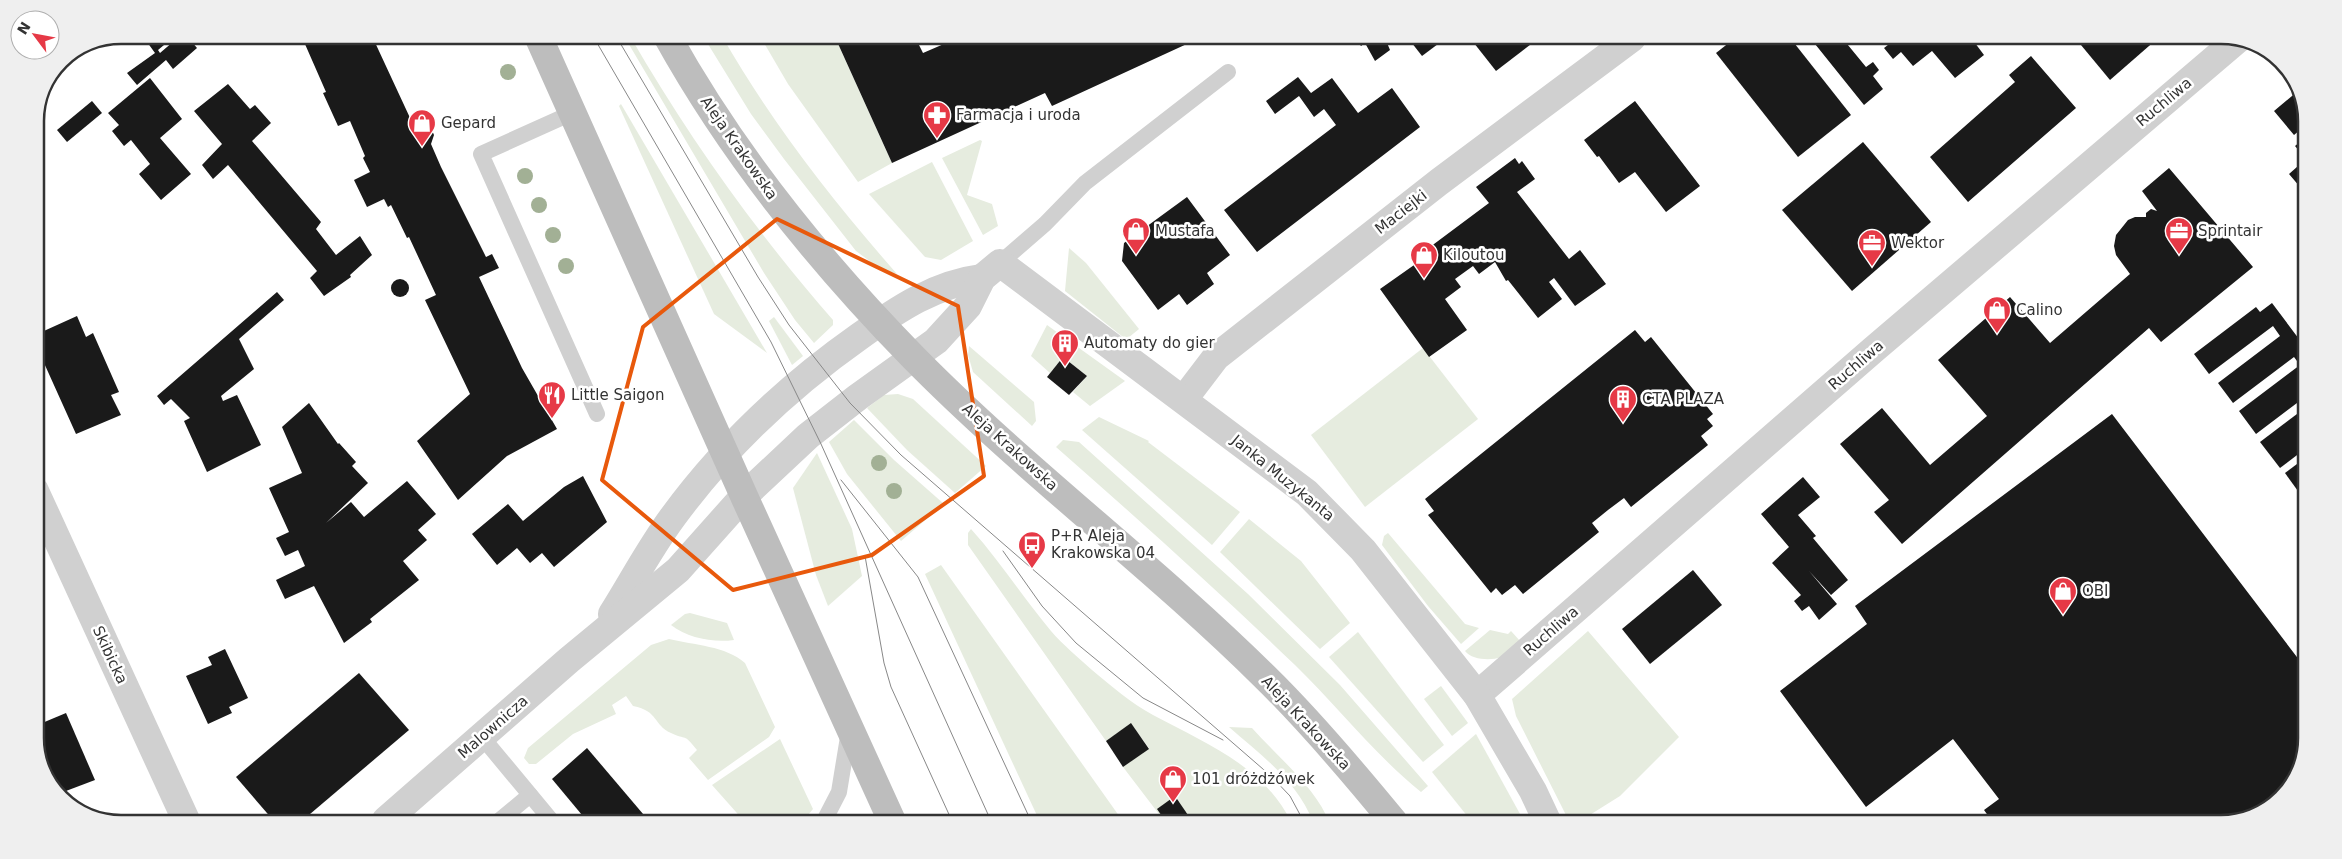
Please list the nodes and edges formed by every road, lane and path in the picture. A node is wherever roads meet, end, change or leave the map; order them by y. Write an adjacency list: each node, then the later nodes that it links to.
1 (542, 44): 6 (main road)
2 (672, 44): 8 (main road, Aleja Krakowska)
3 (1624, 44): 10 (street, Maciejki)
4 (2232, 45): 16 (street, Ruchliwa)
5 (1228, 72): 7 (lane)
6 (572, 113): 11 (lane); 12 (main road)
7 (991, 271): 8 (street); 9 (street); 10 (street, Janka Muzykanta)
8 (880, 322): 9 (main road, Aleja Krakowska); 12 (street, Malownicza)
9 (913, 357): 13 (street, Malownicza); 26 (main road, Aleja Krakowska)
10 (1184, 399): 16 (street, Janka Muzykanta)
11 (597, 414)
12 (725, 454): 13 (main road); 15 (street, Malownicza)
13 (744, 496): 15 (street, Malownicza); 17 (main road)
14 (44, 511): 20 (street, Skibicka)
15 (600, 634): 18 (street, Malownicza)
16 (1477, 695): 27 (street, Janka Muzykanta)
17 (850, 729): 24 (lane); 25 (main road)
18 (482, 737): 19 (lane); 21 (street, Malownicza)
19 (530, 795): 22 (lane); 23 (lane)
20 (184, 815)
21 (392, 815)
22 (506, 815)
23 (547, 815)
24 (827, 815)
25 (889, 815)
26 (1388, 815)
27 (1544, 815)

